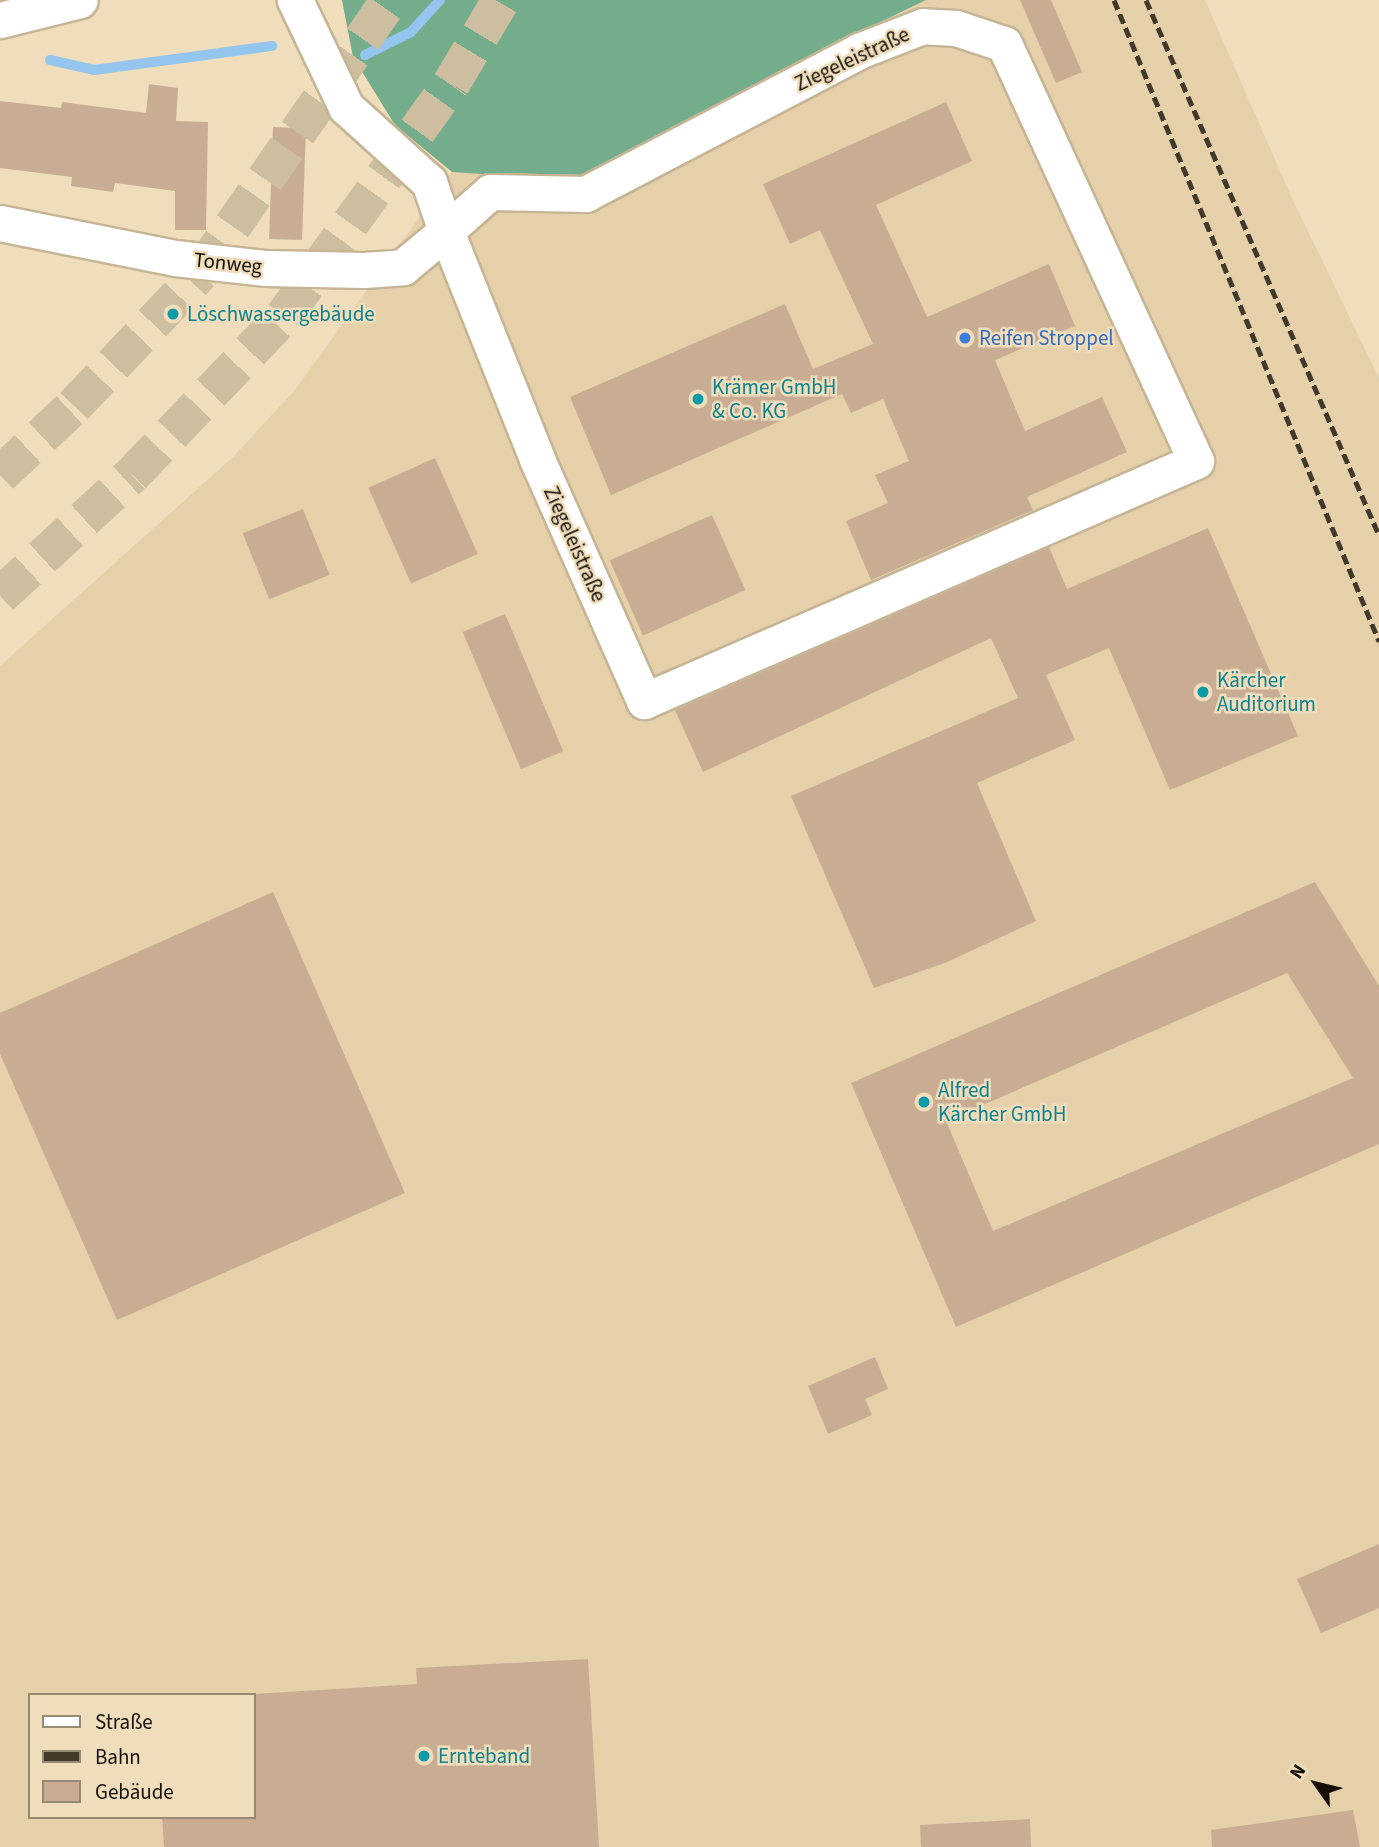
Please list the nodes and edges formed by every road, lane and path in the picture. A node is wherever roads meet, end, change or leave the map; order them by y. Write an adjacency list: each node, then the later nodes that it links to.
1 (80, 0): 3 (street)
2 (295, 0): 5 (street, Ziegeleistraße)
3 (0, 20)
4 (0, 223): 5 (street, Tonweg)
5 (446, 231): 5 (street, Ziegeleistraße)

